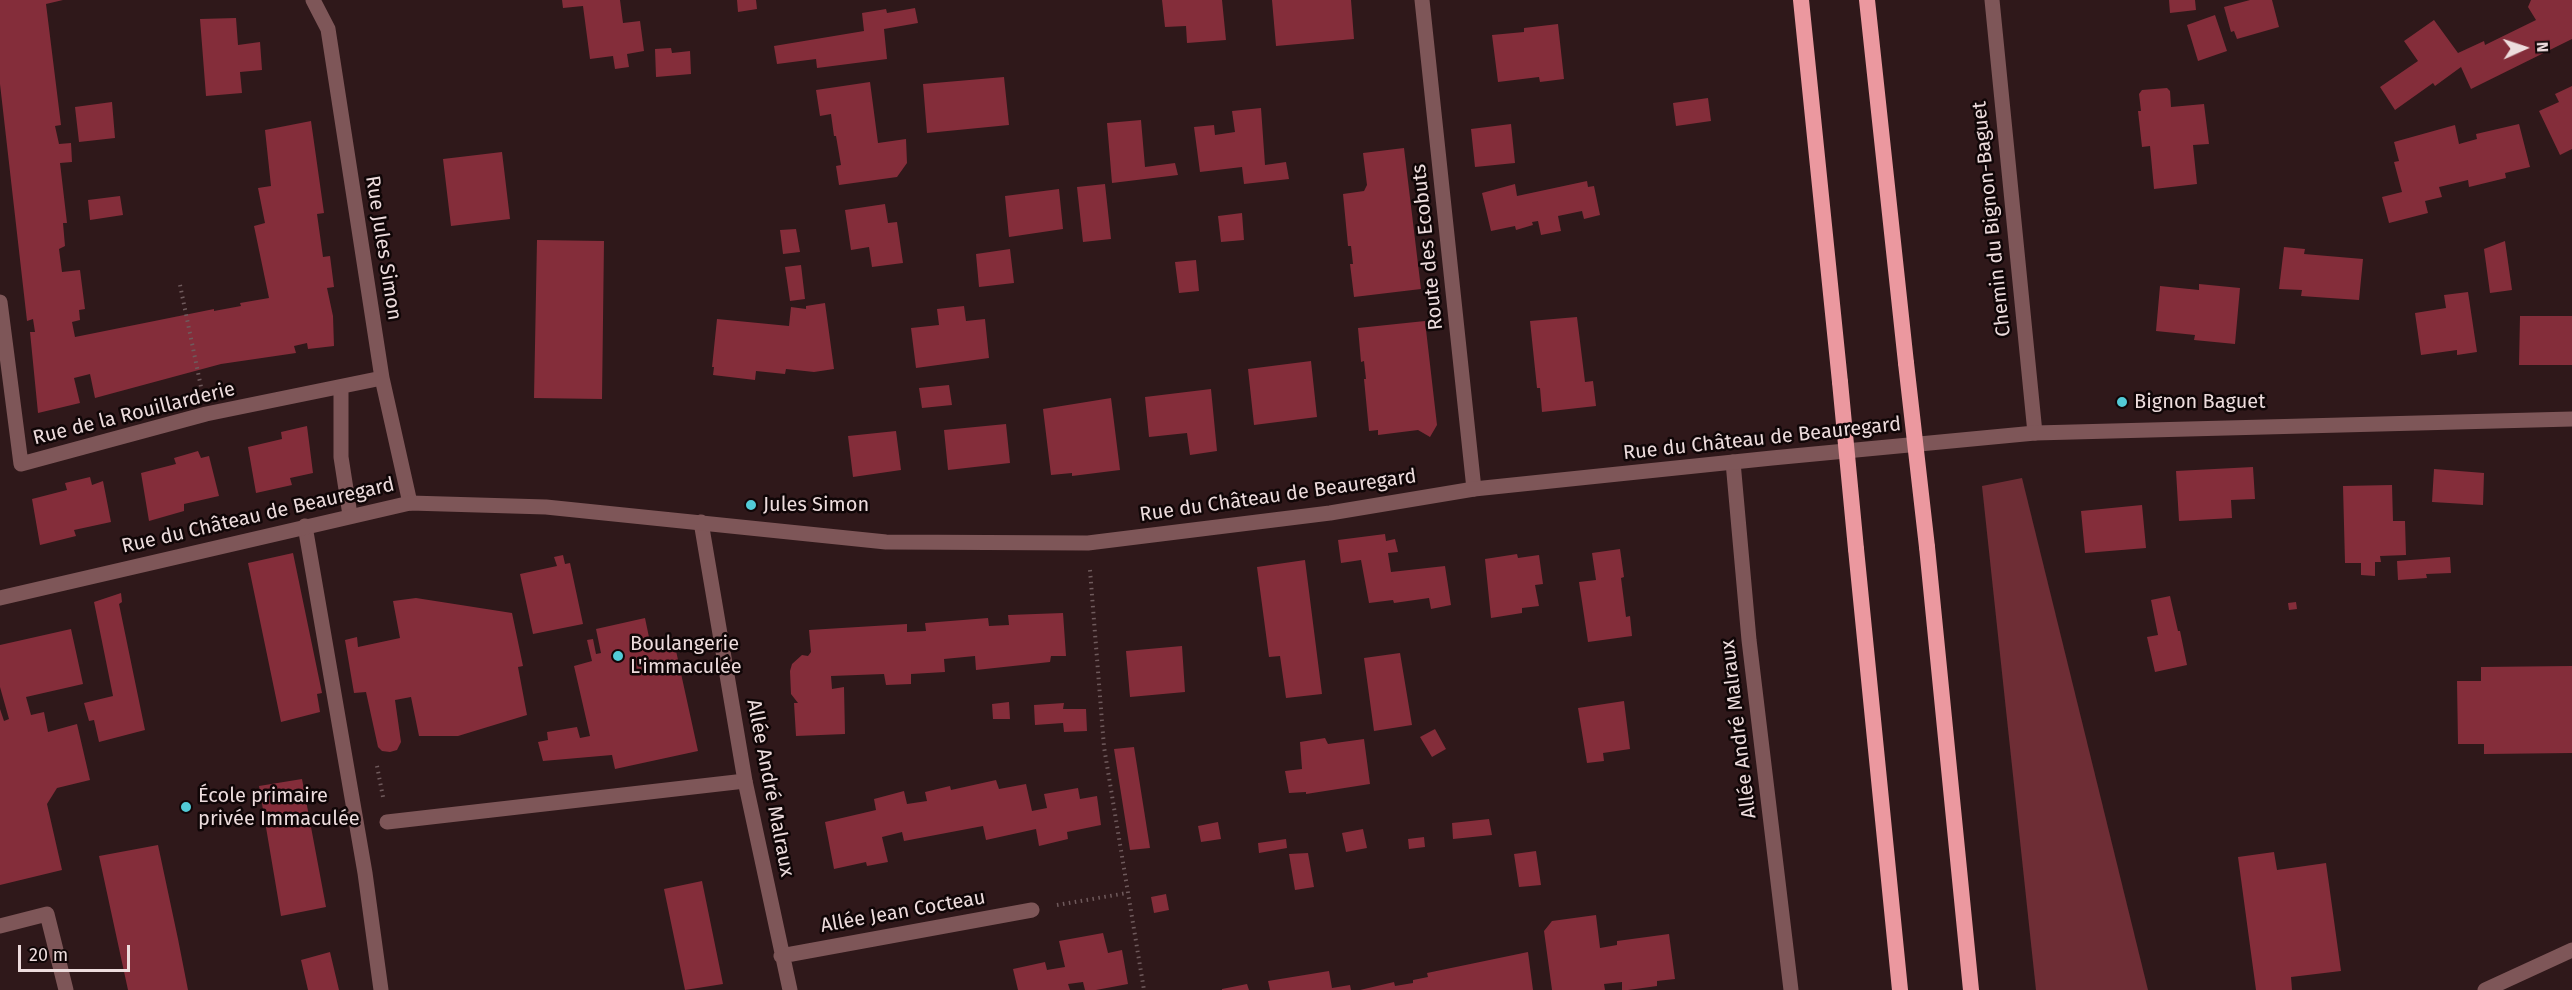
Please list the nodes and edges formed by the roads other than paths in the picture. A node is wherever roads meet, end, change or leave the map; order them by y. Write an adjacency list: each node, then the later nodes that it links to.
1 (313, 0): 7 (street, Rue Jules Simon)
2 (1422, 0): 12 (street, Route des Ecobuts)
3 (1801, 0): 28 (highway, bridge)
4 (1867, 0): 29 (highway, bridge)
5 (1992, 0): 10 (street, Chemin du Bignon-Baguet)
6 (0, 302): 8 (street, Rue de la Rouillarderie)
7 (382, 378): 8 (street, Rue de la Rouillarderie); 13 (street, Rue Jules Simon)
8 (341, 388): 14 (street)
9 (2572, 419): 10 (street, Rue du Château de Beauregard)
10 (2035, 434): 11 (street, Rue du Château de Beauregard)
11 (1733, 462): 12 (street, Rue du Château de Beauregard); 27 (street, Allée André Malraux)
12 (1474, 489): 15 (street, Rue du Château de Beauregard)
13 (410, 503): 14 (street, Rue du Château de Beauregard); 15 (street, Rue du Château de Beauregard)
14 (350, 515): 16 (street, Rue du Château de Beauregard)
15 (701, 522): 18 (street, Allée André Malraux)
16 (305, 526): 17 (street, Rue du Château de Beauregard); 25 (street)
17 (0, 598)
18 (745, 781): 19 (street); 23 (street, Allée André Malraux)
19 (387, 822)
20 (1032, 910): 23 (street, Allée Jean Cocteau)
21 (0, 926): 24 (street)
22 (2572, 950): 30 (street)
23 (781, 956): 26 (street, Allée André Malraux)
24 (66, 990)
25 (381, 990)
26 (790, 990)
27 (1791, 990)
28 (1900, 990)
29 (1971, 990)
30 (2485, 990)

